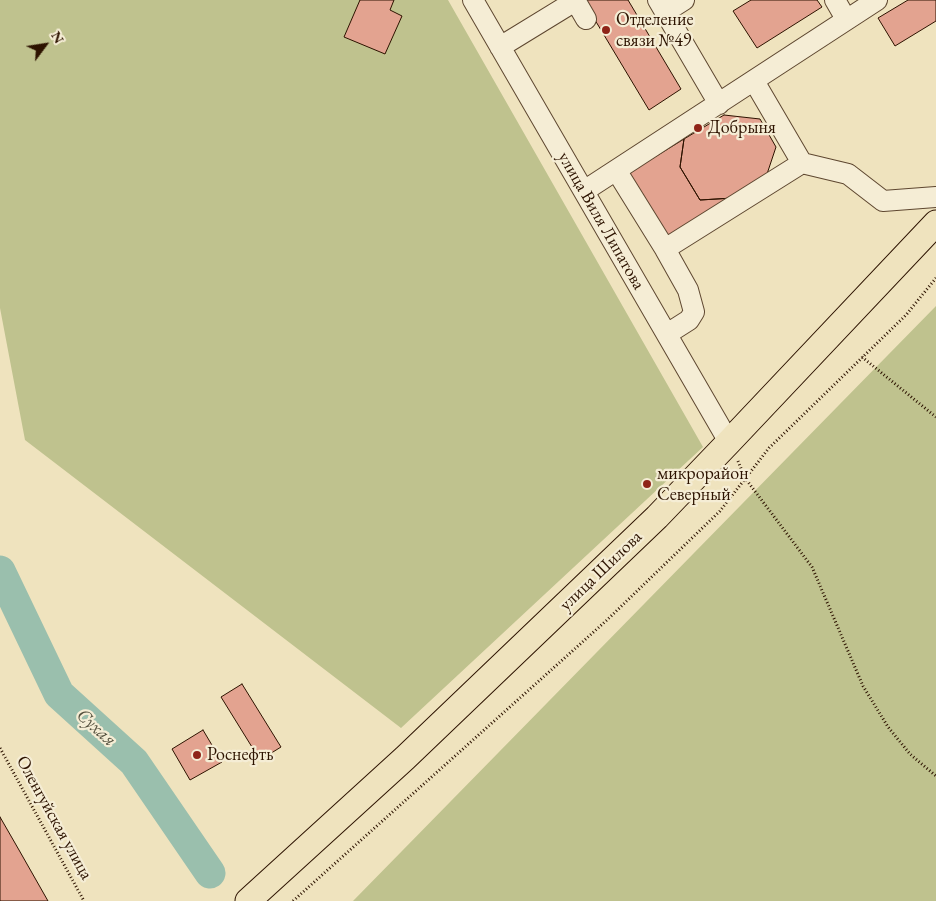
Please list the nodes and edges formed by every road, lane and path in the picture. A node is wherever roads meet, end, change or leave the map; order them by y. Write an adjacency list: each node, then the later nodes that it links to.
1 (473, 0): 9 (street, улица Виля Липатова)
2 (684, 0): 6 (street)
3 (835, 0): 8 (street)
4 (877, 0): 8 (street)
5 (575, 1): 7 (street); 9 (street)
6 (662, 6): 11 (street)
7 (586, 19)
8 (846, 19): 10 (street)
9 (500, 47): 14 (street, улица Виля Липатова)
10 (754, 81): 11 (street); 12 (street)
11 (719, 104): 13 (street)
12 (802, 163): 15 (street); 17 (street)
13 (616, 170): 14 (street); 17 (street)
14 (584, 191): 19 (street, улица Виля Липатова)
15 (936, 197)
16 (936, 223): 22 (main road, улица Шилова)
17 (665, 249): 19 (street)
18 (936, 278): 20 (path)
19 (667, 334): 22 (street, улица Виля Липатова)
20 (862, 357): 21 (path); 23 (path)
21 (936, 417)
22 (729, 442): 23 (path); 27 (main road, улица Шилова)
23 (745, 478): 25 (path); 28 (path)
24 (0, 748): 26 (path, Оленгуйская улица)
25 (936, 776)
26 (84, 901)
27 (248, 901)
28 (293, 901)

